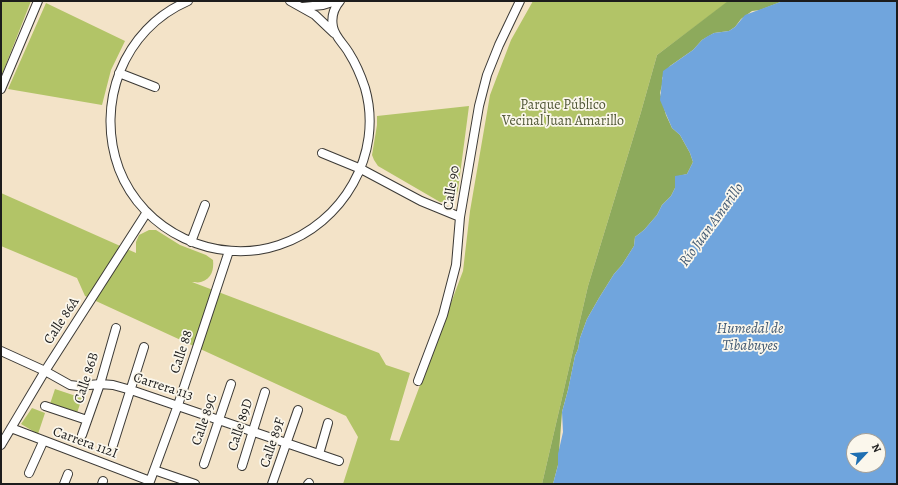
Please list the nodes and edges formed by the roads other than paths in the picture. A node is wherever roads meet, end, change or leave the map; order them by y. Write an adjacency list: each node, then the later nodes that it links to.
1 (38, 1): 12 (street)
2 (188, 1): 7 (street)
3 (290, 1): 8 (street)
4 (336, 1): 8 (street)
5 (340, 1): 9 (street)
6 (520, 1): 17 (street, Calle 90)
7 (178, 3): 10 (street)
8 (302, 7): 9 (street)
9 (336, 35): 14 (street)
10 (118, 73): 11 (street); 16 (street)
11 (155, 87)
12 (1, 89)
13 (322, 153): 14 (street)
14 (361, 169): 17 (street); 19 (street)
15 (205, 205): 18 (street)
16 (147, 212): 18 (street); 23 (street, Calle 86A)
17 (460, 217): 24 (street, Calle 90)
18 (191, 242): 19 (street)
19 (229, 251): 30 (street, Calle 88)
20 (116, 328): 25 (street, Calle 86B)
21 (144, 347): 27 (street)
22 (1, 352): 23 (street, Carrera 113)
23 (45, 371): 25 (street, Carrera 113); 35 (street, Calle 86A)
24 (418, 381)
25 (100, 384): 27 (street, Carrera 113); 32 (street, Calle 86B)
26 (231, 384): 33 (street, Calle 89C)
27 (130, 390): 30 (street, Carrera 113); 41 (street)
28 (265, 392): 36 (street, Calle 89D)
29 (45, 406): 32 (street)
30 (178, 406): 33 (street, Carrera 113); 46 (street, Calle 88)
31 (298, 410): 39 (street, Calle 89F)
32 (87, 420): 37 (street, Calle 86B)
33 (219, 420): 36 (street, Carrera 113); 44 (street, Calle 89C)
34 (328, 423): 42 (street)
35 (11, 428): 38 (street, Carrera 112I); 40 (street, Calle 86A)
36 (253, 431): 39 (street, Carrera 113); 45 (street, Calle 89D)
37 (82, 435)
38 (43, 442): 47 (street); 49 (street, Carrera 112I)
39 (286, 443): 42 (street, Carrera 113); 52 (street, Calle 89F)
40 (1, 445)
41 (113, 445)
42 (319, 454): 43 (street, Carrera 113)
43 (339, 461)
44 (204, 464)
45 (242, 466)
46 (154, 470): 49 (street, Calle 88); 51 (street)
47 (29, 473)
48 (68, 474): 50 (street)
49 (150, 482)
50 (64, 484)
51 (195, 484)
52 (272, 484)

